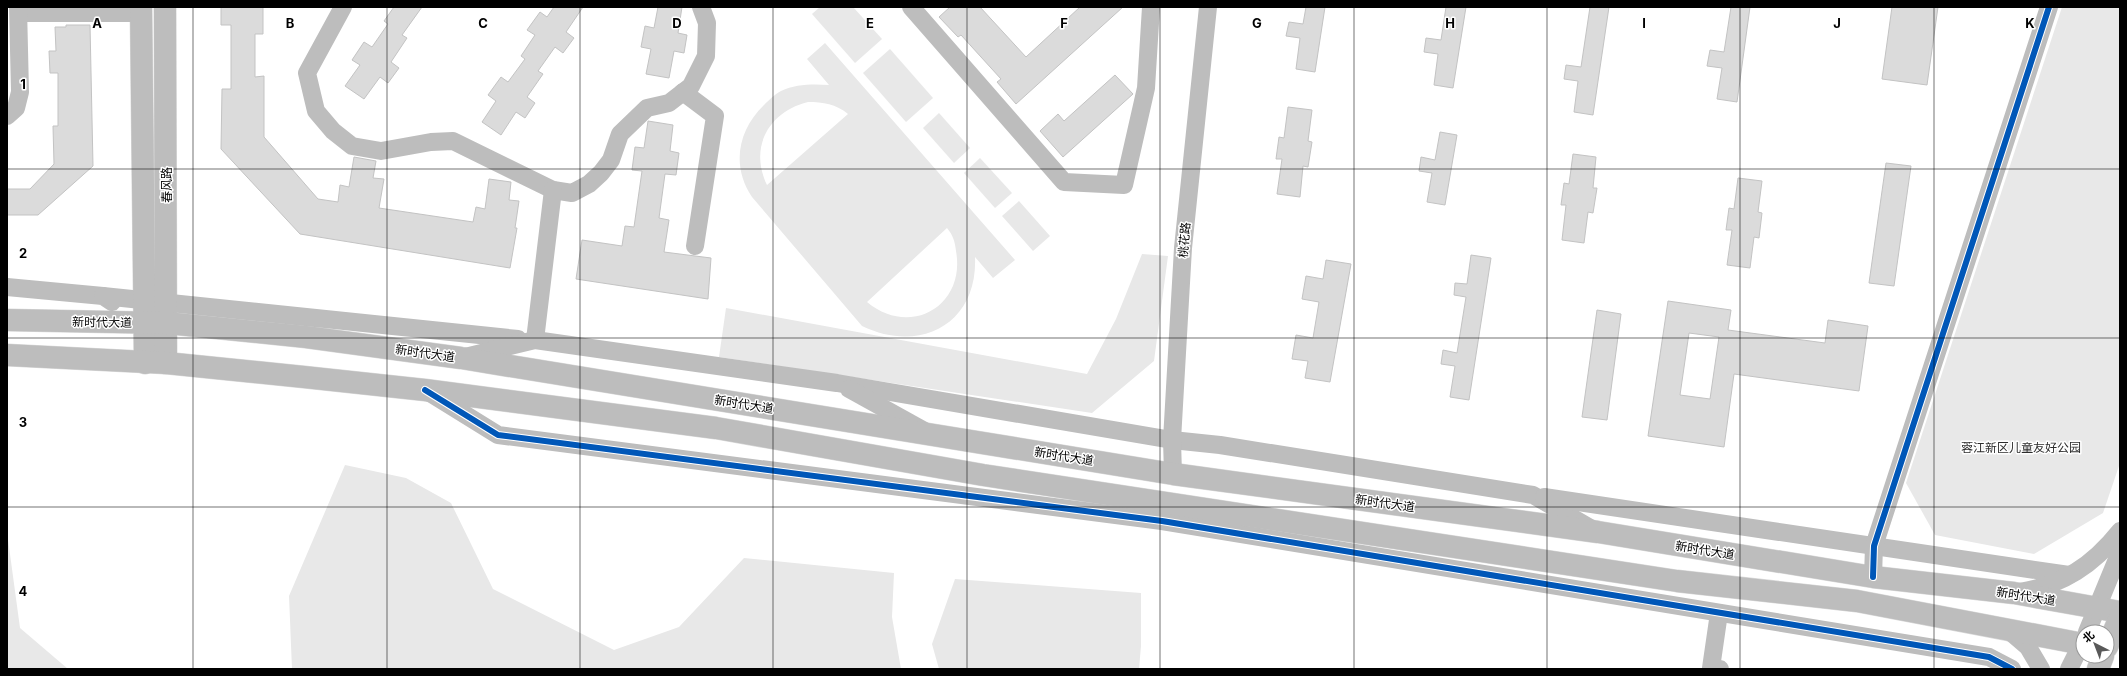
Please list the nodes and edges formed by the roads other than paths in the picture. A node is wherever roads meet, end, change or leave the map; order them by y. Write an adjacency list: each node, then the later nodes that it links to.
1 (165, 7): 17 (main road, 春风路)
2 (343, 7): 12 (street)
3 (910, 7): 4 (street)
4 (1151, 7)
5 (1208, 7): 27 (street, 桃花路)
6 (2049, 7): 32 (street)
7 (19, 10): 8 (street); 11 (street)
8 (141, 10): 16 (main road, 春风路)
9 (705, 12): 10 (street)
10 (683, 92): 12 (street); 13 (street)
11 (7, 116)
12 (553, 190): 19 (street)
13 (695, 246)
14 (7, 287): 15 (street)
15 (103, 296): 16 (street); 17 (street)
16 (145, 300): 17 (main road, 春风路)
17 (160, 316): 18 (main road, 新时代大道); 19 (street); 21 (main road, 新时代大道); 22 (main road, 春风路); 23 (main road, 春风路)
18 (7, 320)
19 (533, 340): 21 (street); 24 (street)
20 (7, 355): 22 (main road)
21 (461, 358): 26 (main road, 新时代大道)
22 (145, 363): 23 (main road)
23 (166, 363): 25 (main road)
24 (838, 383): 26 (street); 27 (street)
25 (425, 390): 36 (main road); 38 (street)
26 (929, 433): 28 (main road, 新时代大道)
27 (1172, 440): 28 (street, 桃花路); 29 (street)
28 (1173, 474): 31 (main road, 新时代大道)
29 (1533, 495): 31 (street); 32 (street)
30 (2120, 531): 34 (street)
31 (1598, 532): 35 (main road, 新时代大道)
32 (1874, 546): 34 (street); 35 (street)
33 (2120, 552): 39 (street)
34 (2069, 575): 37 (street)
35 (1873, 577): 37 (main road, 新时代大道)
36 (1676, 581): 38 (street); 44 (main road)
37 (2014, 593): 39 (main road, 新时代大道)
38 (1612, 595): 41 (street)
39 (2098, 607): 40 (main road, 新时代大道); 43 (street)
40 (2120, 612)
41 (1719, 613): 48 (street); 49 (street)
42 (2120, 617): 45 (main road)
43 (2091, 624)
44 (2007, 629): 46 (main road); 50 (street)
45 (2115, 629)
46 (2075, 639)
47 (2075, 659): 51 (street)
48 (1714, 669)
49 (2012, 669)
50 (2041, 669)
51 (2070, 669)

